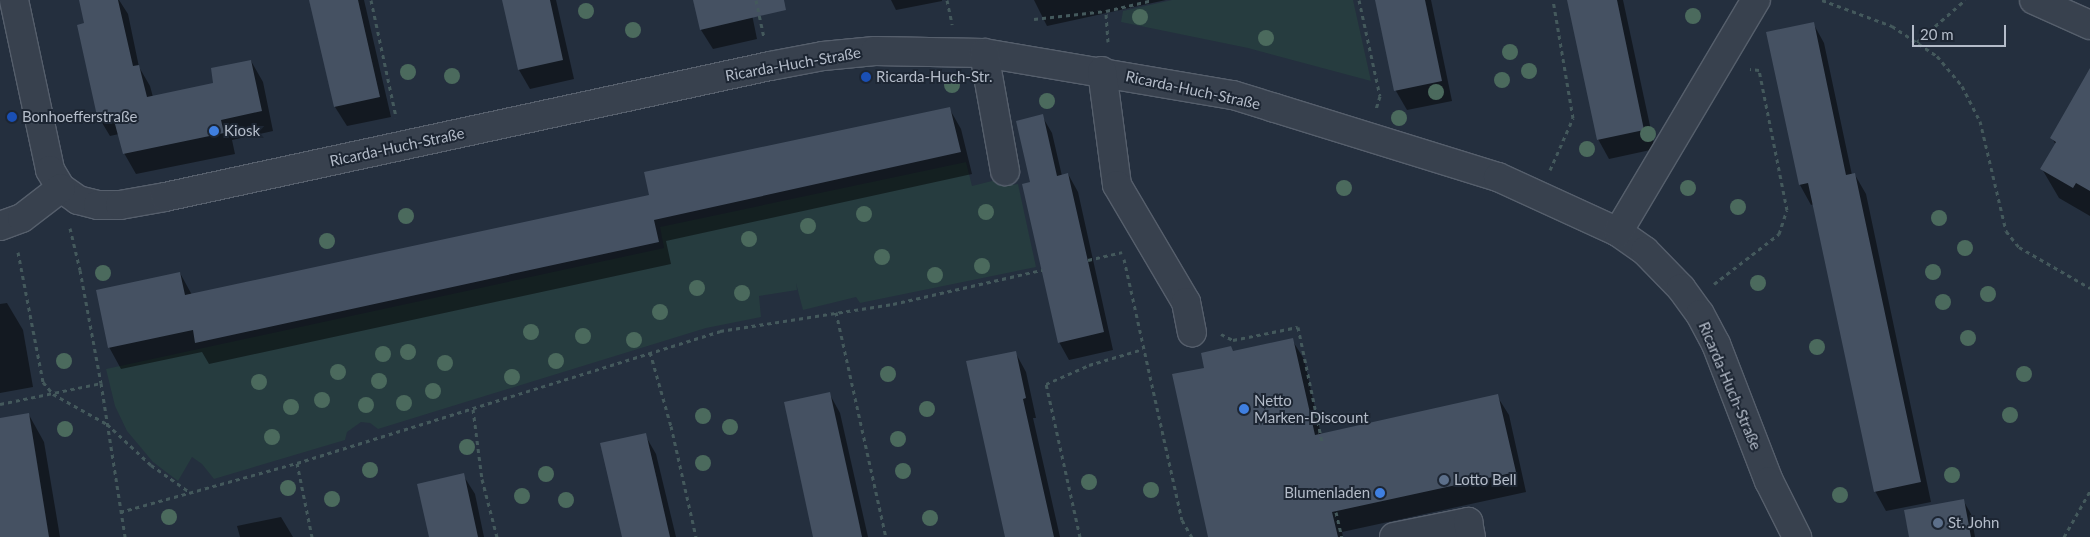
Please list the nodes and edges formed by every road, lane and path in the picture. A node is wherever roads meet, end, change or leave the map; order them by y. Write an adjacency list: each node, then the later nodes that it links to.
1 (14, 0): 22 (street)
2 (372, 0): 20 (path)
3 (756, 0): 17 (path)
4 (1153, 0): 11 (path)
5 (1359, 0): 19 (path)
6 (1553, 0): 23 (path)
7 (1756, 0): 16 (street)
8 (1822, 0): 14 (path)
9 (1965, 0): 14 (path)
10 (2034, 0): 13 (street)
11 (1106, 11): 12 (path); 18 (path)
12 (1034, 18)
13 (2090, 25)
14 (1916, 43): 28 (path)
15 (984, 53): 17 (street, Ricarda-Huch-Straße); 18 (street, Ricarda-Huch-Straße); 21 (street)
16 (1718, 64): 25 (street); 29 (path)
17 (770, 66): 20 (street, Ricarda-Huch-Straße)
18 (1102, 71): 19 (street, Ricarda-Huch-Straße); 31 (street)
19 (1370, 136): 23 (street, Ricarda-Huch-Straße)
20 (402, 146): 22 (street, Ricarda-Huch-Straße)
21 (1004, 171)
22 (61, 188): 24 (street); 34 (path)
23 (1539, 196): 25 (street, Ricarda-Huch-Straße)
24 (6, 224): 35 (path)
25 (1618, 232): 29 (street, Ricarda-Huch-Straße)
26 (1088, 260): 32 (path)
27 (1042, 270): 30 (path)
28 (2090, 288)
29 (1692, 302): 55 (street, Ricarda-Huch-Straße)
30 (836, 312): 33 (path); 49 (path)
31 (1205, 331): 39 (path)
32 (1144, 349): 50 (path); 51 (path)
33 (650, 352): 37 (path); 48 (path)
34 (101, 383): 35 (path); 38 (path)
35 (53, 394): 36 (path); 38 (path)
36 (0, 404)
37 (473, 409): 40 (path); 47 (path)
38 (107, 424): 42 (path); 43 (path)
39 (1322, 442)
40 (296, 463): 42 (path); 46 (path)
41 (2090, 491): 56 (path)
42 (191, 493): 43 (path)
43 (120, 512): 45 (path)
44 (1336, 512): 52 (path)
45 (125, 537)
46 (312, 537)
47 (497, 537)
48 (696, 537)
49 (886, 537)
50 (1080, 537)
51 (1192, 537)
52 (1342, 537)
53 (1394, 537): 54 (street)
54 (1471, 537)
55 (1797, 537)
56 (2064, 537)

